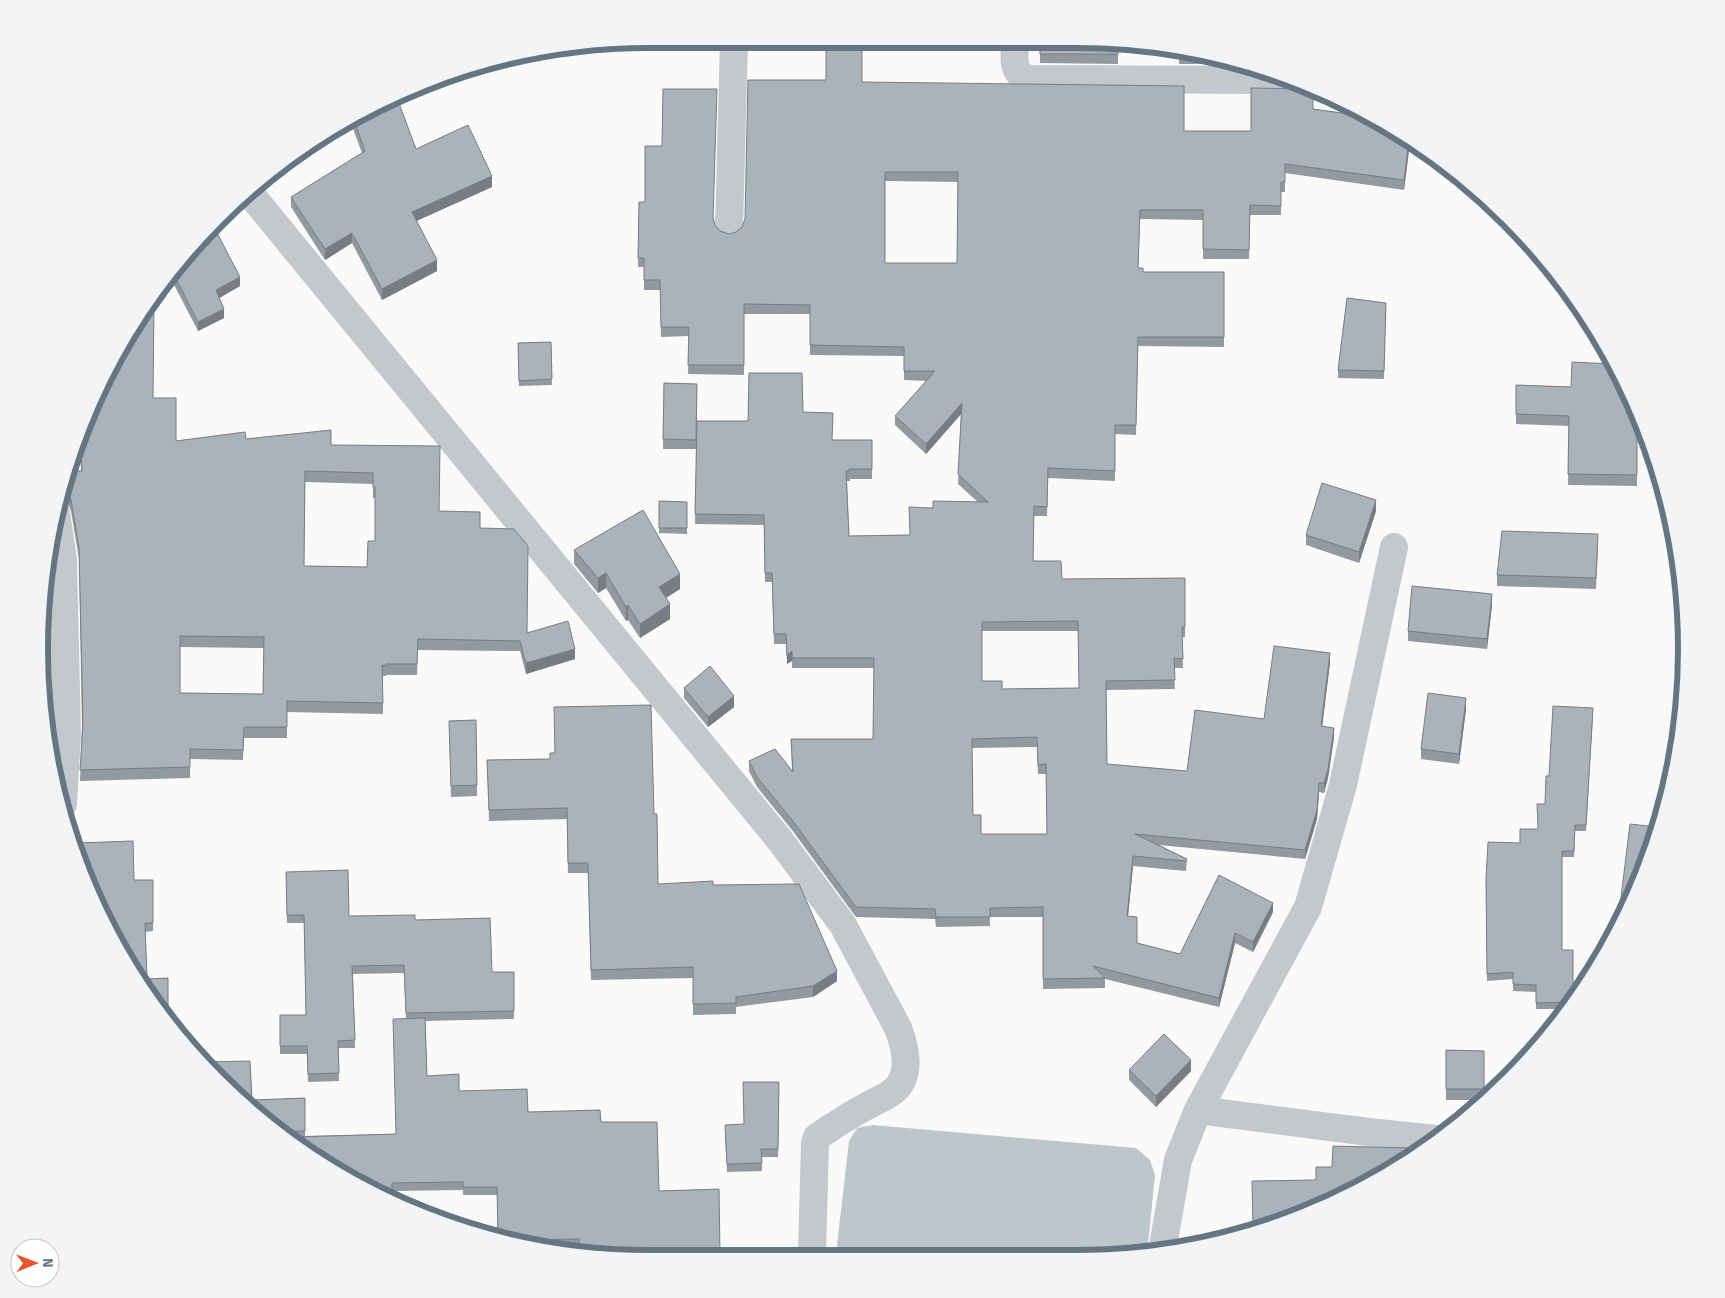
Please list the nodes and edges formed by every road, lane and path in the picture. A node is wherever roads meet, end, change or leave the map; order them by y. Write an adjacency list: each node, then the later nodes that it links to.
1 (734, 47): 5 (street)
2 (1015, 47): 3 (street)
3 (1272, 80)
4 (252, 197): 12 (street)
5 (729, 228)
6 (59, 534): 8 (street)
7 (1394, 547): 9 (street)
8 (64, 787)
9 (1198, 1110): 10 (street); 11 (street)
10 (1425, 1138)
11 (1163, 1244)
12 (812, 1250)

